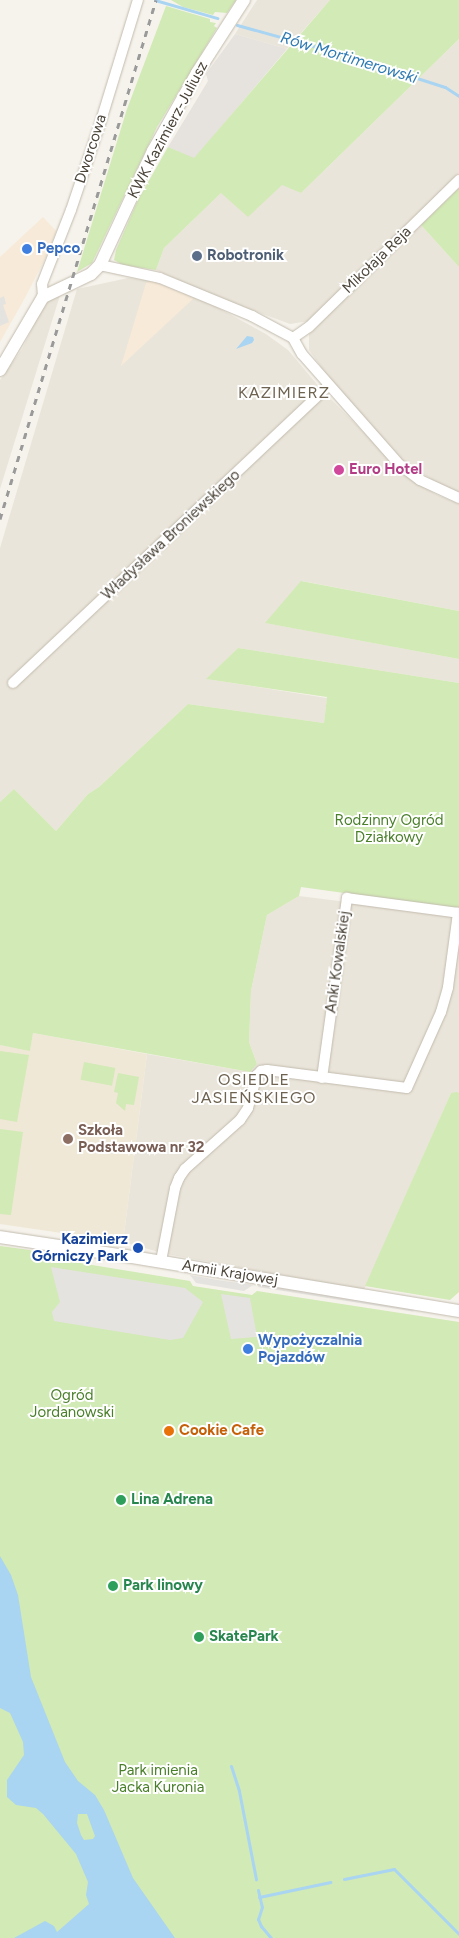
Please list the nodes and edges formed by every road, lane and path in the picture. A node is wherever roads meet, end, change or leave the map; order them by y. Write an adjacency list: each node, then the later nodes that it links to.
1 (244, 0): 4 (street, KWK Kazimierz-Juliusz)
2 (137, 2): 5 (street, Dworcowa)
3 (459, 180): 6 (street, Mikołaja Reja)
4 (100, 265): 5 (street); 6 (street)
5 (43, 297): 7 (street)
6 (294, 338): 8 (street)
7 (0, 370)
8 (328, 386): 9 (street); 10 (street, Władysława Broniewskiego)
9 (459, 498)
10 (13, 683)
11 (458, 913): 12 (street, Anki Kowalskiej); 12 (street, Anki Kowalskiej)
12 (322, 1078): 14 (street, Anki Kowalskiej)
13 (0, 1237): 14 (street, Armii Krajowej)
14 (161, 1261): 15 (street, Armii Krajowej)
15 (459, 1311)

